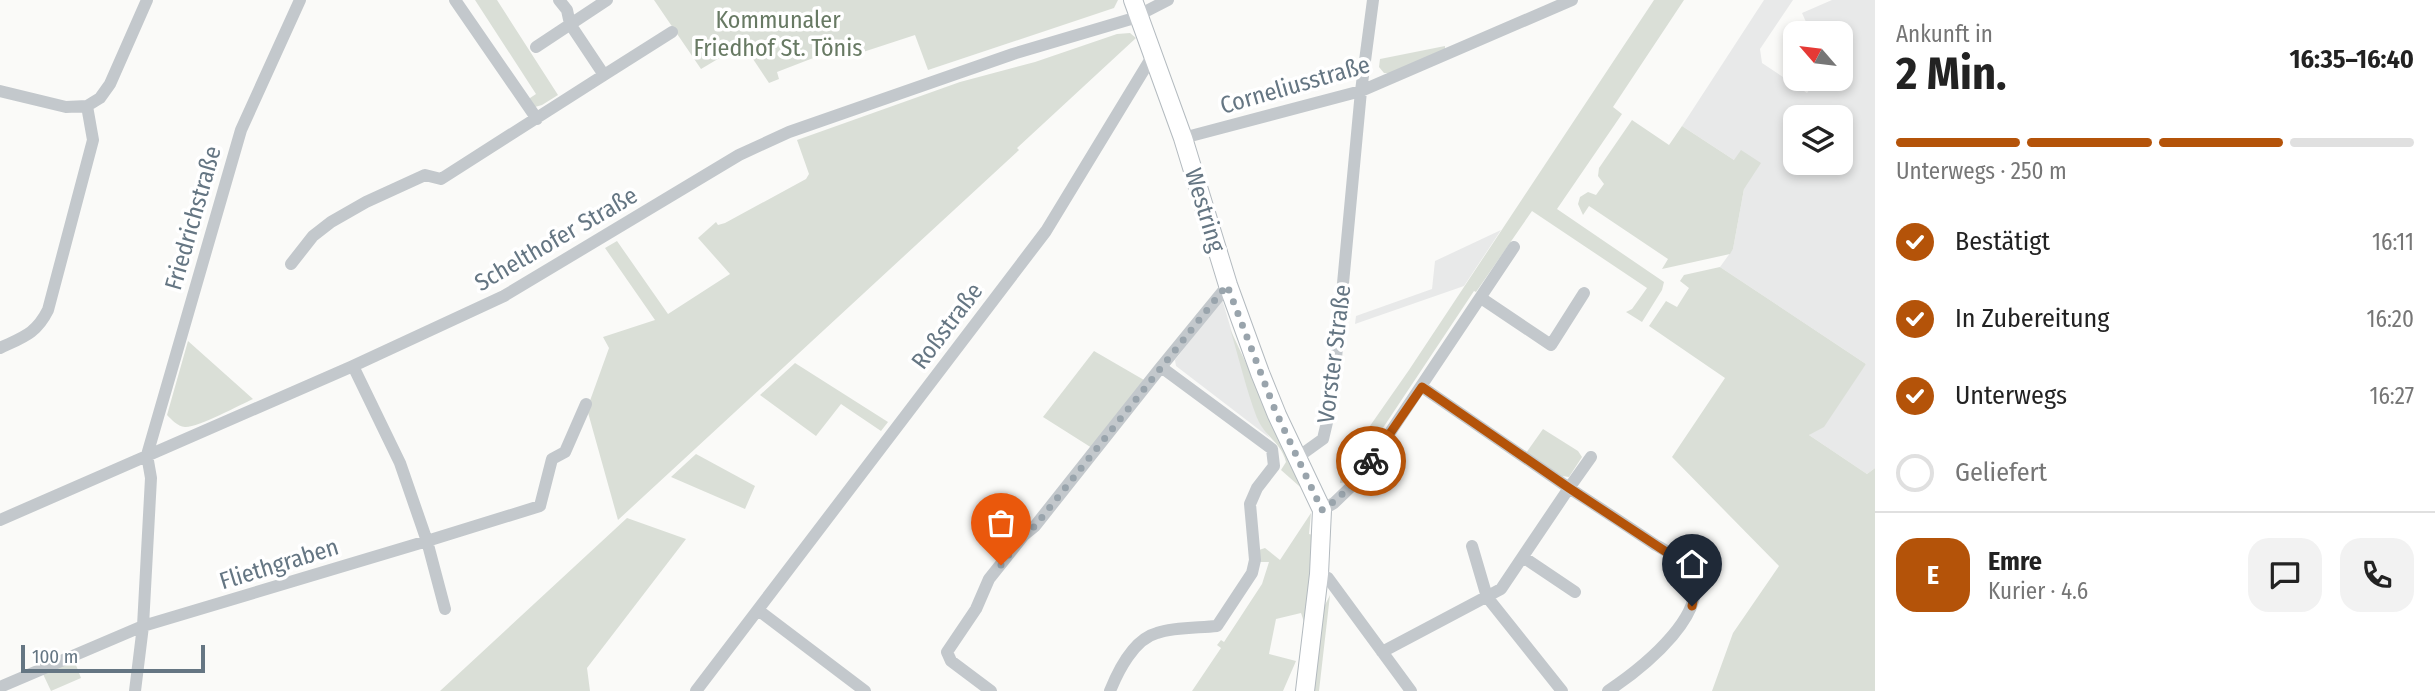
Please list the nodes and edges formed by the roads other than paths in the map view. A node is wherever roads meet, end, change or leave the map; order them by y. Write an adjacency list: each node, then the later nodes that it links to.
1 (147, 0): 17 (street)
2 (300, 0): 30 (street, Friedrichstraße)
3 (455, 0): 18 (street)
4 (559, 0): 10 (street)
5 (607, 0): 10 (street)
6 (1168, 0): 9 (street, Schelthofer Straße)
7 (1373, 0): 16 (street, Vorster Straße)
8 (1572, 0): 16 (street, Corneliusstraße)
9 (1136, 7): 13 (street, Westring); 26 (street, Schelthofer Straße)
10 (570, 24): 12 (street); 14 (street)
11 (671, 32): 14 (street)
12 (536, 47)
13 (1153, 55): 19 (street, Westring); 43 (street, Roßstraße)
14 (604, 75): 18 (street)
15 (0, 91): 17 (street)
16 (1361, 91): 19 (street, Corneliusstraße); 31 (street, Vorster Straße)
17 (87, 106): 25 (street)
18 (537, 119): 21 (street)
19 (1183, 138): 22 (street, Westring)
20 (1514, 247): 24 (street)
21 (291, 264)
22 (1227, 285): 27 (street); 31 (street, Westring)
23 (1584, 293): 24 (street)
24 (1481, 298): 28 (street)
25 (0, 348)
26 (353, 366): 30 (street, Schelthofer Straße); 36 (street)
27 (1161, 367): 50 (street); 51 (street)
28 (1422, 387): 33 (street); 34 (street)
29 (586, 404): 36 (street, Fliethgraben)
30 (146, 455): 35 (street, Schelthofer Straße); 44 (street)
31 (1298, 457): 34 (street)
32 (1591, 457): 33 (street)
33 (1569, 488): 38 (street); 55 (street)
34 (1322, 510): 39 (street)
35 (0, 520)
36 (427, 541): 42 (street); 44 (street, Fliethgraben)
37 (1472, 546): 41 (street)
38 (1523, 557): 40 (street); 41 (street)
39 (1319, 574): 45 (street); 52 (street)
40 (1575, 592)
41 (1487, 597): 45 (street); 54 (street)
42 (446, 609)
43 (758, 610): 48 (street, Roßstraße); 49 (street)
44 (143, 626): 46 (street, Fliethgraben); 47 (street)
45 (1382, 652): 53 (street)
46 (0, 687)
47 (135, 691)
48 (696, 691)
49 (864, 691)
50 (991, 691)
51 (1110, 691)
52 (1305, 691)
53 (1411, 691)
54 (1562, 691)
55 (1608, 691)

